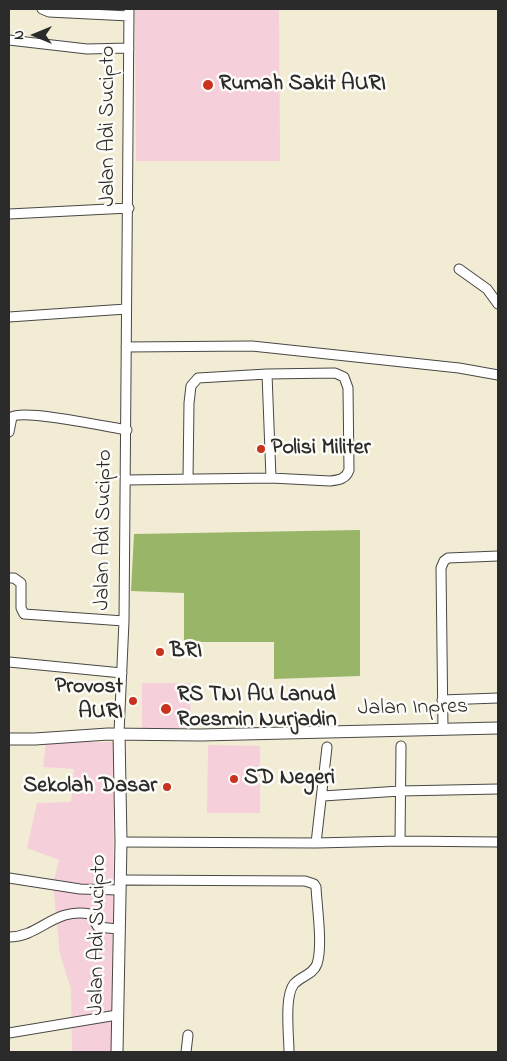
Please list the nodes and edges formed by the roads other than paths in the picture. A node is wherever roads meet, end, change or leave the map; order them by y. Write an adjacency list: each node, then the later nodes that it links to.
1 (42, 9): 2 (street)
2 (129, 12): 4 (street, Jalan Adi Sucipto)
3 (9, 40): 4 (street)
4 (129, 48): 5 (street, Jalan Adi Sucipto)
5 (129, 208): 6 (street); 9 (street, Jalan Adi Sucipto)
6 (9, 214)
7 (459, 269): 8 (street)
8 (498, 304)
9 (126, 309): 10 (street); 11 (street, Jalan Adi Sucipto)
10 (9, 317)
11 (126, 346): 12 (street); 14 (street, Jalan Adi Sucipto)
12 (498, 372)
13 (267, 374): 16 (street); 16 (street); 17 (street)
14 (127, 430): 15 (street); 18 (street, Jalan Adi Sucipto)
15 (9, 432)
16 (271, 478): 17 (street)
17 (188, 479): 18 (street)
18 (126, 480): 21 (street, Jalan Adi Sucipto)
19 (498, 556): 25 (street)
20 (9, 578): 21 (street)
21 (124, 622): 23 (street, Jalan Adi Sucipto)
22 (9, 662): 23 (street)
23 (122, 673): 28 (street, Jalan Adi Sucipto)
24 (498, 698): 25 (street)
25 (442, 700): 27 (street)
26 (498, 728): 27 (main road, Jalan Inpres)
27 (443, 729): 28 (main road, Jalan Inpres)
28 (119, 733): 29 (main road, Jalan Inpres); 36 (main road, Jalan Adi Sucipto)
29 (9, 739)
30 (401, 746): 33 (street)
31 (327, 747): 34 (street)
32 (498, 789): 33 (street)
33 (400, 791): 34 (street); 35 (street)
34 (323, 796): 38 (street)
35 (400, 841): 37 (street); 38 (street)
36 (121, 842): 38 (street); 40 (main road, Jalan Adi Sucipto)
37 (498, 842)
38 (316, 843)
39 (9, 878): 40 (street)
40 (120, 885): 41 (main road, Jalan Adi Sucipto); 48 (street)
41 (118, 929): 42 (street); 43 (main road, Jalan Adi Sucipto)
42 (9, 937)
43 (117, 1015): 44 (street); 46 (main road, Jalan Adi Sucipto)
44 (9, 1033)
45 (188, 1035): 47 (street)
46 (117, 1052)
47 (186, 1052)
48 (289, 1052)

